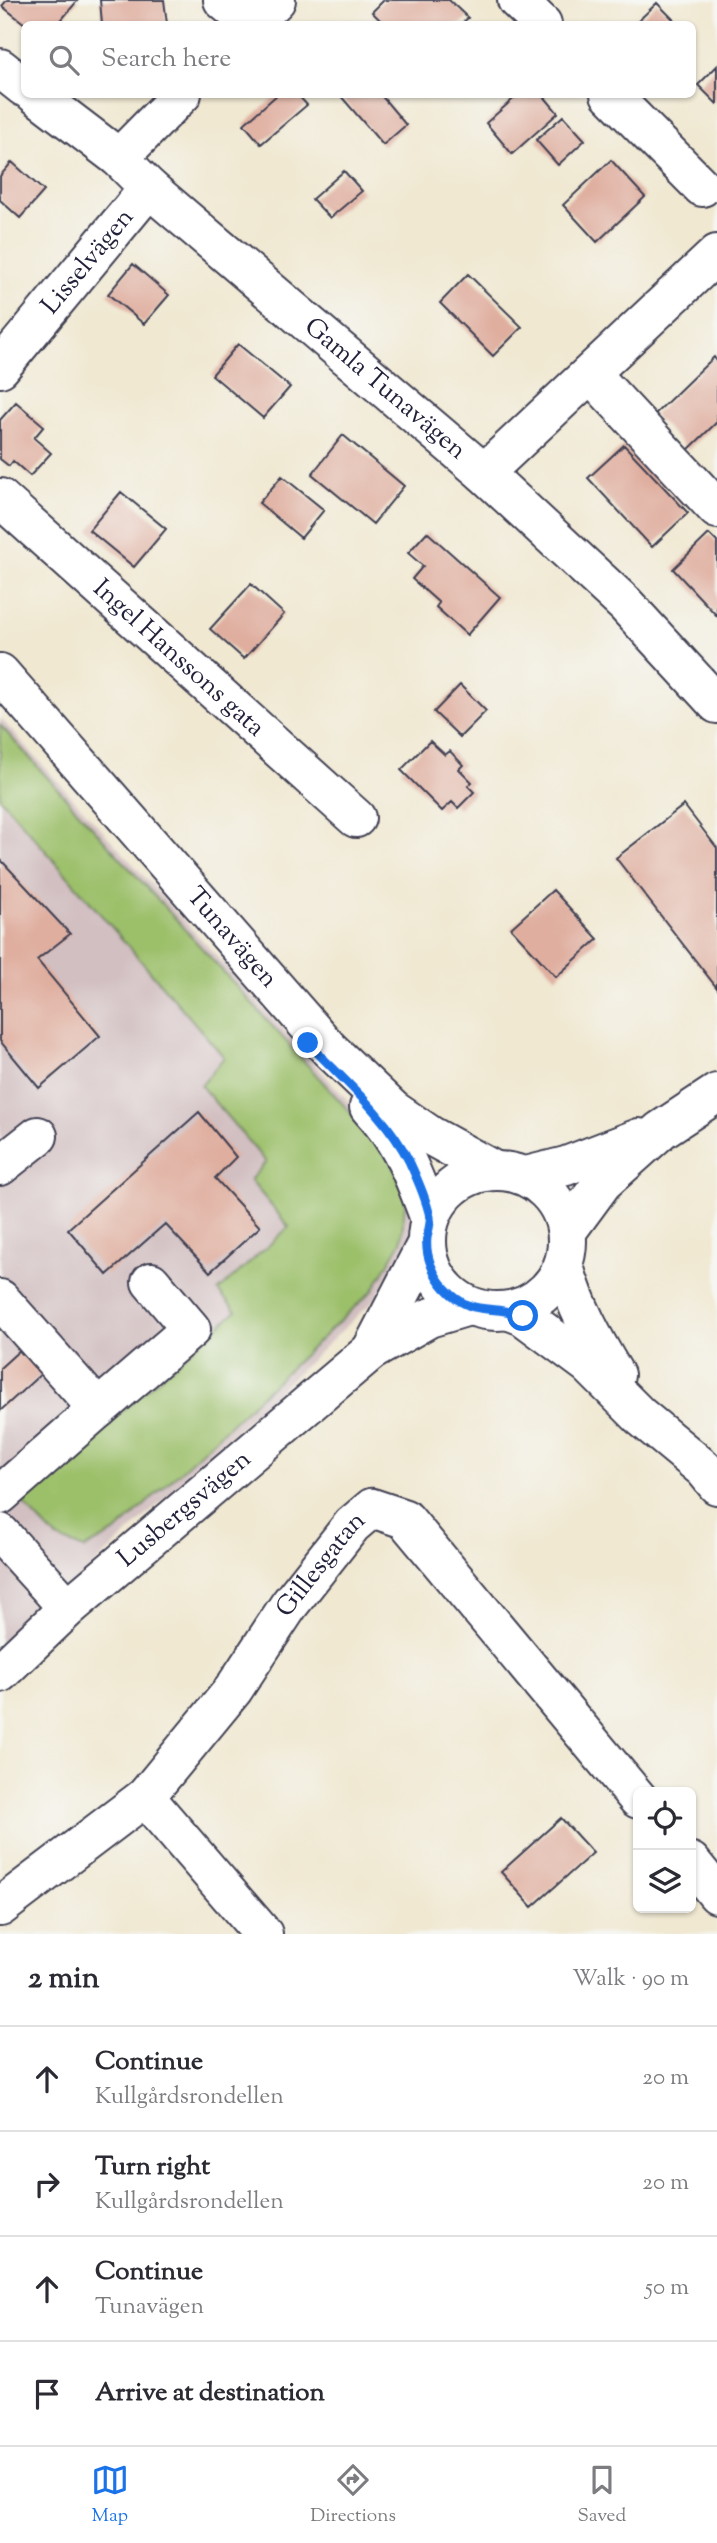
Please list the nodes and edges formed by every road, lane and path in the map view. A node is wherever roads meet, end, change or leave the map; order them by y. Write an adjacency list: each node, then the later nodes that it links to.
1 (223, 0): 4 (street)
2 (275, 0): 5 (street)
3 (517, 0): 6 (street)
4 (248, 21)
5 (254, 21)
6 (538, 21)
7 (0, 68): 8 (street)
8 (21, 85)
9 (40, 98): 12 (street, Gamla Tunavägen)
10 (178, 98): 12 (street)
11 (614, 98): 13 (street)
12 (119, 158): 14 (street, Gamla Tunavägen)
13 (702, 187)
14 (149, 188): 16 (street, Lisselvägen); 18 (street, Gamla Tunavägen)
15 (717, 254): 17 (street)
16 (0, 368)
17 (591, 374): 18 (street); 19 (street)
18 (484, 473): 23 (street, Gamla Tunavägen)
19 (710, 488)
20 (0, 498): 24 (street, Ingel Hanssons gata)
21 (0, 673): 29 (street, Tunavägen)
22 (0, 697): 30 (street, Tunavägen)
23 (717, 704)
24 (356, 818)
25 (717, 1093): 26 (street)
26 (661, 1130): 29 (street); 31 (street)
27 (38, 1136): 28 (street)
28 (0, 1166)
29 (510, 1173): 30 (street); 31 (street)
30 (428, 1231): 34 (street); 36 (street, Lusbergsvägen)
31 (566, 1249): 35 (street); 38 (street)
32 (151, 1282): 37 (street)
33 (0, 1299): 37 (street)
34 (470, 1306): 35 (street); 36 (street, Lusbergsvägen)
35 (510, 1311): 38 (street)
36 (371, 1351): 42 (street, Lusbergsvägen)
37 (98, 1409): 40 (street)
38 (640, 1416): 39 (street)
39 (717, 1485)
40 (0, 1495)
41 (0, 1533): 42 (street)
42 (68, 1608): 43 (street, Lusbergsvägen)
43 (0, 1673)
44 (633, 1793): 45 (street, Gillesgatan)
45 (145, 1797): 48 (street, Gillesgatan); 49 (street)
46 (696, 1868): 47 (street)
47 (717, 1894)
48 (0, 1907)
49 (263, 1934)

